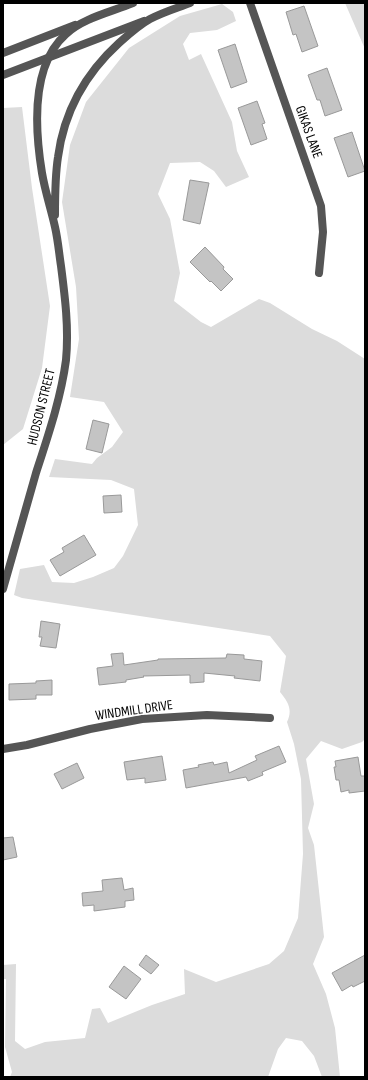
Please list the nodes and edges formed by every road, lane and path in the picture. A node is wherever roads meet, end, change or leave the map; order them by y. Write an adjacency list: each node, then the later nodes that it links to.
1 (133, 3): 5 (street, HUDSON STREET)
2 (190, 3): 4 (street, HUDSON STREET)
3 (250, 3): 10 (street, GIKAS LANE)
4 (150, 19): 7 (street); 9 (street, HUDSON STREET)
5 (78, 24): 6 (street); 7 (street, HUDSON STREET)
6 (3, 53)
7 (49, 57): 8 (street); 9 (street, HUDSON STREET)
8 (3, 75)
9 (55, 228): 11 (street, HUDSON STREET)
10 (319, 273)
11 (3, 589)
12 (270, 718): 13 (street, WINDMILL DRIVE)
13 (3, 749)

